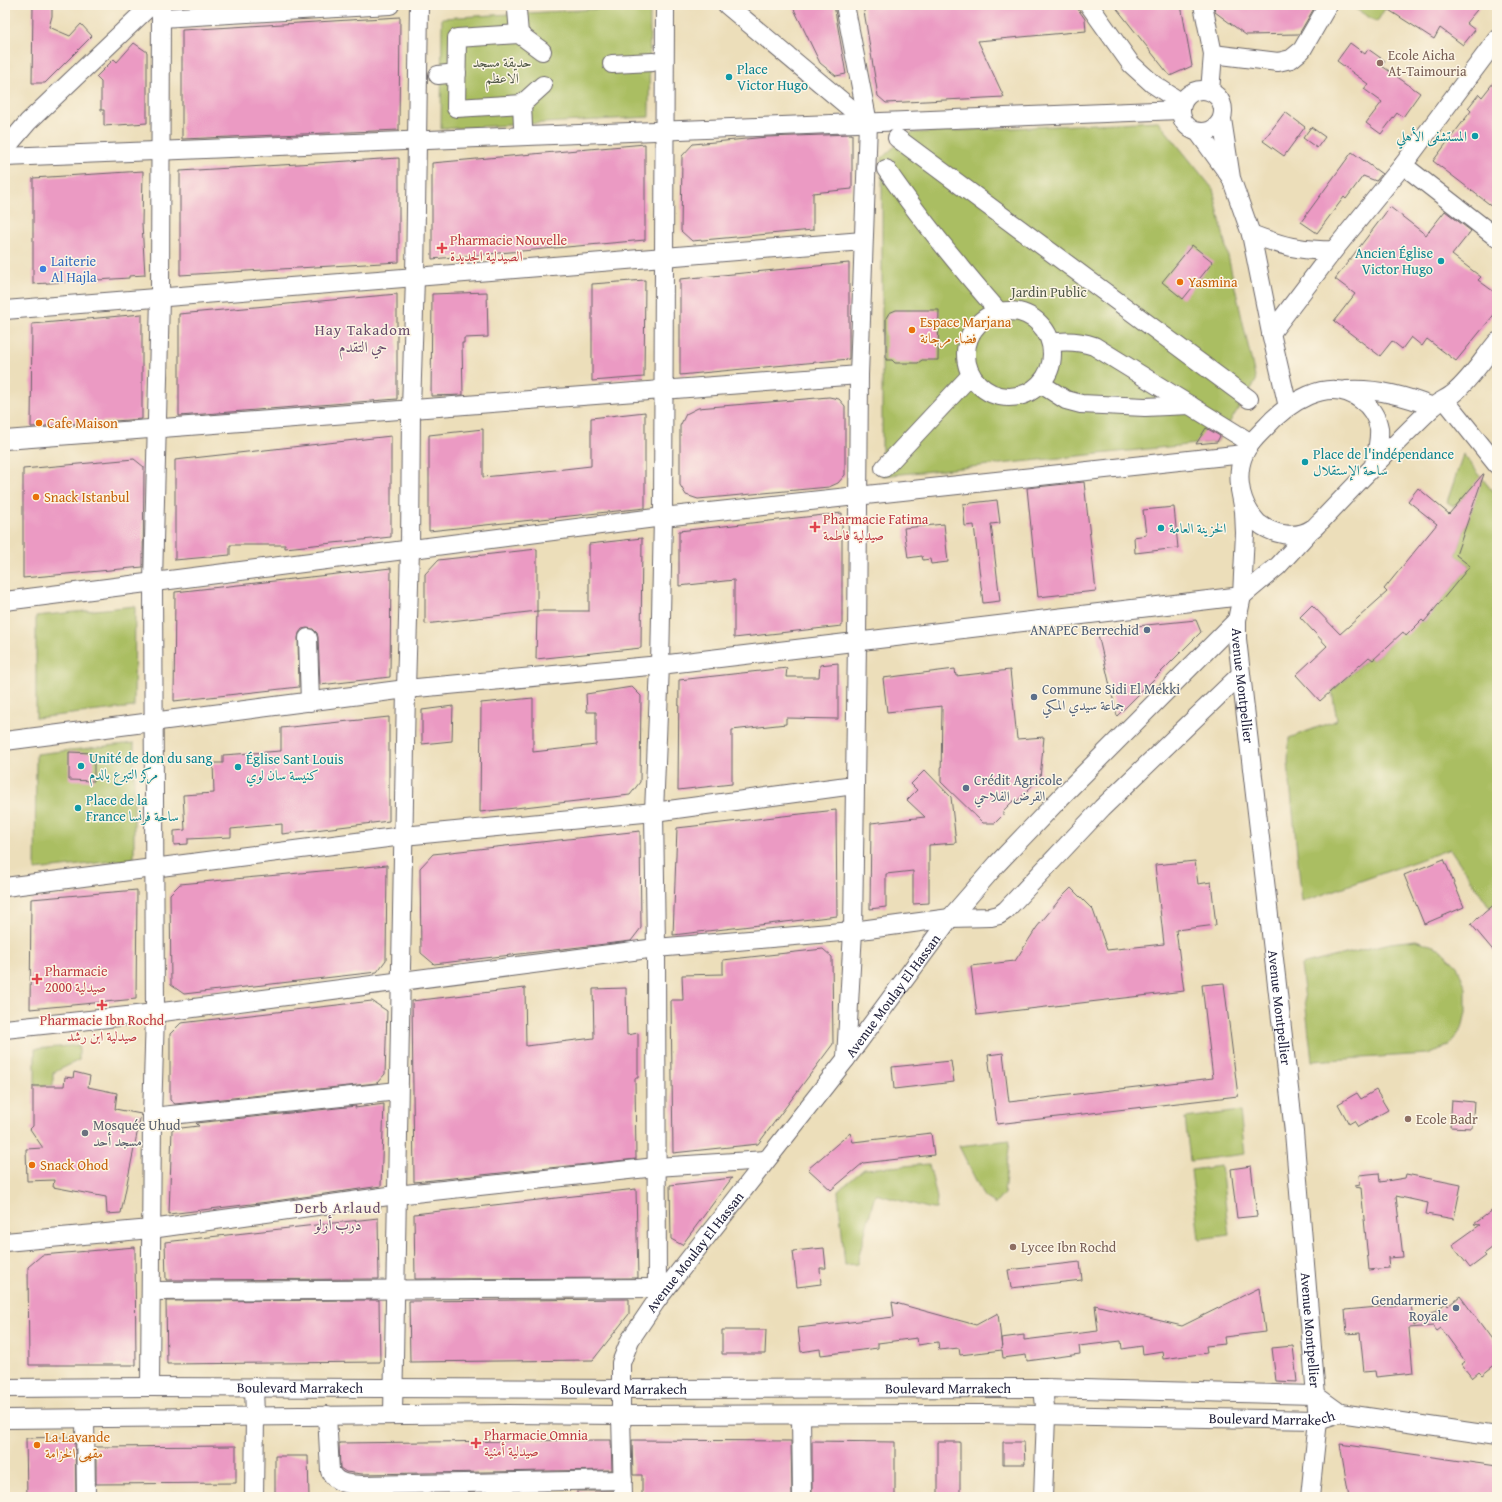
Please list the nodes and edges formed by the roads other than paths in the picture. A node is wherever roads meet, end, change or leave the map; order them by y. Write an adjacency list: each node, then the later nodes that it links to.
1 (390, 5): 9 (street)
2 (419, 5): 29 (street)
3 (665, 5): 26 (street)
4 (727, 5): 24 (street)
5 (845, 5): 24 (street)
6 (1089, 5): 22 (street)
7 (1203, 5): 14 (street)
8 (1328, 5): 14 (street)
9 (158, 9): 30 (street); 31 (street)
10 (518, 10): 11 (street)
11 (519, 34): 13 (street); 17 (street)
12 (1497, 39): 33 (street)
13 (542, 51)
14 (1213, 54): 20 (street)
15 (653, 62): 16 (street)
16 (612, 64)
17 (457, 73): 18 (street); 21 (street)
18 (438, 74)
19 (543, 85): 21 (street)
20 (1210, 91): 22 (street); 23 (street)
21 (522, 104): 25 (street)
22 (1181, 107): 24 (street); 27 (street)
23 (1222, 119): 27 (street); 35 (street)
24 (868, 123): 26 (street); 38 (street)
25 (523, 127)
26 (665, 131): 29 (street); 40 (street)
27 (1198, 132): 35 (street)
28 (897, 138): 53 (street)
29 (416, 141): 31 (street); 41 (street)
30 (5, 149)
31 (160, 151): 32 (street); 42 (street)
32 (5, 157)
33 (1403, 165): 37 (street); 39 (street)
34 (886, 169): 44 (street)
35 (1231, 178): 36 (street)
36 (1250, 234): 39 (street); 45 (street)
37 (1497, 238)
38 (863, 241): 40 (street); 48 (street)
39 (1334, 250): 45 (street)
40 (663, 256): 41 (street); 51 (street)
41 (414, 277): 42 (street); 57 (street)
42 (160, 297): 43 (street); 58 (street)
43 (5, 310)
44 (999, 312): 47 (street); 49 (street)
45 (1271, 333): 56 (street)
46 (1497, 342): 54 (street)
47 (1051, 343): 50 (street); 55 (street)
48 (859, 374): 51 (street); 65 (street)
49 (971, 374): 50 (street); 63 (street)
50 (1041, 384): 55 (street)
51 (664, 390): 57 (street); 66 (street)
52 (1343, 390): 54 (street); 56 (street); 61 (street)
53 (1249, 399)
54 (1439, 403): 61 (street); 62 (street)
55 (1190, 405): 60 (street)
56 (1288, 407): 60 (street)
57 (411, 409): 58 (street); 68 (street)
58 (158, 429): 59 (street); 69 (street)
59 (5, 440)
60 (1248, 449): 64 (street); 65 (street)
61 (1374, 464): 67 (street)
62 (1497, 465)
63 (884, 468)
64 (1240, 490): 67 (street); 70 (street, Avenue Montpellier)
65 (858, 496): 66 (street); 74 (street)
66 (663, 517): 68 (street); 75 (street)
67 (1312, 529): 70 (street)
68 (410, 549): 69 (street); 77 (street)
69 (154, 582): 71 (street); 79 (street)
70 (1242, 596): 72 (street, Avenue Montpellier); 74 (street)
71 (5, 600)
72 (1237, 620): 76 (street, Avenue Montpellier); 86 (street, Avenue Moulay El Hassan)
73 (308, 638): 78 (street)
74 (857, 642): 75 (street); 81 (street)
75 (660, 665): 77 (street); 82 (street)
76 (1240, 675): 86 (street); 109 (street, Avenue Montpellier)
77 (406, 689): 78 (street); 83 (street)
78 (310, 702): 79 (street)
79 (154, 722): 80 (street); 84 (street)
80 (5, 741)
81 (854, 785): 82 (street); 87 (street)
82 (654, 812): 83 (street); 88 (street)
83 (403, 836): 84 (street); 89 (street)
84 (154, 868): 85 (street); 90 (street)
85 (5, 887)
86 (950, 918): 87 (street); 92 (street, Avenue Moulay El Hassan)
87 (853, 931): 88 (street); 92 (street)
88 (656, 948): 89 (street); 96 (street)
89 (400, 981): 90 (street); 93 (street)
90 (155, 1013): 91 (street); 94 (street)
91 (5, 1029)
92 (846, 1059): 95 (street, Avenue Moulay El Hassan)
93 (398, 1091): 94 (street); 97 (street)
94 (152, 1117): 98 (street)
95 (766, 1160): 96 (street); 102 (street, Avenue Moulay El Hassan)
96 (656, 1167): 97 (street); 102 (street)
97 (396, 1195): 98 (street); 100 (street)
98 (151, 1229): 99 (street); 101 (street)
99 (5, 1242)
100 (394, 1290): 101 (street); 102 (street); 106 (street)
101 (151, 1291): 103 (street)
102 (656, 1294): 108 (street, Avenue Moulay El Hassan)
103 (150, 1387): 104 (street, Boulevard Marrakech); 105 (street, Boulevard Marrakech)
104 (254, 1387): 106 (street, Boulevard Marrakech); 115 (street)
105 (5, 1388)
106 (392, 1388): 108 (street, Boulevard Marrakech); 111 (street)
107 (1043, 1388): 108 (street, Boulevard Marrakech); 109 (street, Boulevard Marrakech); 116 (street)
108 (620, 1389): 113 (street, Avenue Moulay El Hassan)
109 (1315, 1395): 110 (street, Boulevard Marrakech); 119 (street, Avenue Montpellier)
110 (1340, 1413): 119 (street, Boulevard Marrakech); 120 (street)
111 (392, 1414): 112 (street, Boulevard Marrakech); 113 (street, Boulevard Marrakech)
112 (327, 1415): 115 (street, Boulevard Marrakech); 123 (street)
113 (621, 1415): 114 (street, Boulevard Marrakech); 121 (street, Avenue Moulay El Hassan)
114 (801, 1415): 116 (street, Boulevard Marrakech); 126 (street)
115 (255, 1416): 118 (street, Boulevard Marrakech); 125 (street)
116 (1046, 1416): 119 (street, Boulevard Marrakech); 127 (street)
117 (5, 1419): 118 (street, Boulevard Marrakech)
118 (84, 1419): 124 (street)
119 (1318, 1420): 128 (street, Avenue Montpellier)
120 (1497, 1436)
121 (623, 1488): 122 (street)
122 (566, 1489): 123 (street)
123 (498, 1490)
124 (86, 1497)
125 (254, 1497)
126 (802, 1497)
127 (1043, 1497)
128 (1310, 1497)

